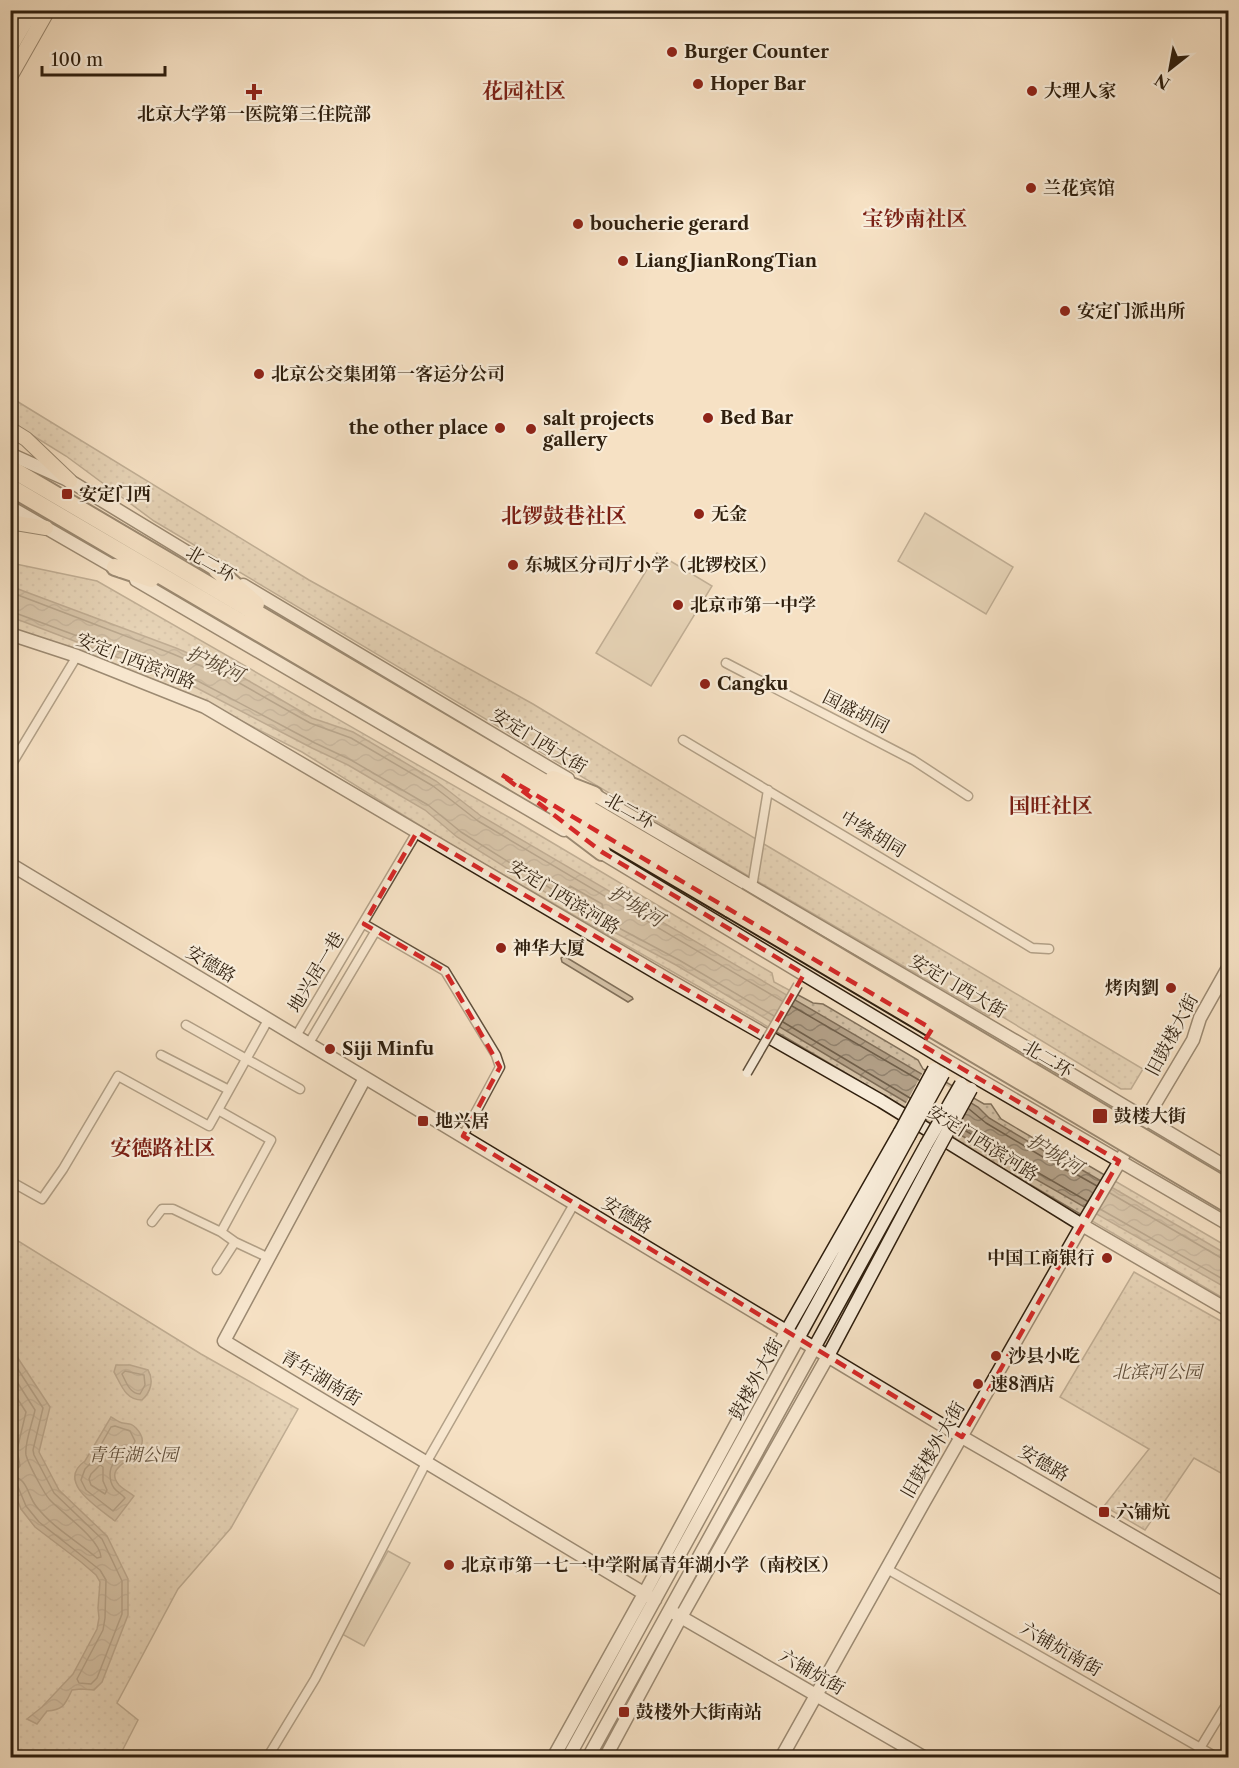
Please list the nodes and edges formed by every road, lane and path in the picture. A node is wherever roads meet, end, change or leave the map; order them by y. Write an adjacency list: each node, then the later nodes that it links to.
1 (32, 10): 3 (main road)
2 (48, 10): 4 (main road)
3 (10, 48)
4 (10, 77)
5 (10, 429): 8 (main road)
6 (10, 453): 8 (street, 安定门西大街)
7 (10, 468): 16 (highway, 北二环)
8 (70, 482): 14 (street, 安定门西大街)
9 (10, 487): 15 (highway, 北二环)
10 (10, 507): 12 (street)
11 (10, 522): 12 (main road)
12 (46, 528): 13 (street)
13 (115, 567): 15 (highway); 27 (street)
14 (217, 570): 16 (highway); 24 (street, 安定门西大街)
15 (182, 589): 22 (highway, 北二环)
16 (286, 630): 22 (highway, 北二环)
17 (10, 634): 18 (street, 安定门西滨河路)
18 (77, 656): 21 (street); 26 (street, 安定门西滨河路)
19 (726, 663): 25 (street, 国盛胡同)
20 (683, 740): 23 (street, 中绦胡同)
21 (10, 767)
22 (505, 769): 24 (highway); 27 (highway); 63 (highway, 北二环, bridge); 65 (highway, 北二环, bridge)
23 (768, 790): 29 (street); 32 (street, 中绦胡同)
24 (594, 795): 29 (street, 安定门西大街)
25 (968, 796)
26 (417, 832): 30 (street, 地兴居一巷); 68 (street, 安定门西滨河路)
27 (602, 852): 34 (street)
28 (10, 864): 37 (street, 安德路)
29 (752, 887): 35 (street, 安定门西大街)
30 (364, 924): 31 (street); 40 (street, 地兴居一巷)
31 (375, 932): 42 (street, 地兴居一巷); 56 (street)
32 (1049, 949)
33 (1228, 968): 54 (street, 旧鼓楼大街)
34 (801, 980): 43 (street); 47 (street, bridge)
35 (948, 1002): 36 (street, 安定门西大街); 43 (street)
36 (971, 1015): 39 (street, 安定门西大街); 46 (street, 鼓楼外大街)
37 (268, 1020): 40 (street, 安德路); 45 (street)
38 (186, 1025): 45 (street)
39 (998, 1031): 41 (street, 安定门西大街); 49 (street, 鼓楼外大街)
40 (296, 1036): 42 (street, 安德路)
41 (1017, 1042): 50 (street); 54 (street, 安定门西大街)
42 (309, 1043): 48 (street, 安德路)
43 (922, 1045): 46 (street)
44 (161, 1055): 52 (street)
45 (246, 1058): 51 (street); 52 (street)
46 (946, 1059): 49 (street); 55 (street, 鼓楼外大街, bridge)
47 (747, 1073)
48 (365, 1078): 56 (street, 安德路); 71 (street, 青年湖南街)
49 (969, 1081): 50 (street); 58 (street, 鼓楼外大街, bridge)
50 (991, 1086): 59 (street)
51 (300, 1089)
52 (229, 1090): 53 (street)
53 (218, 1110): 61 (street); 69 (street)
54 (1146, 1118): 57 (street, 安定门西大街); 59 (street, 旧鼓楼大街)
55 (905, 1134): 74 (street, 鼓楼外大街); 75 (street, 鼓楼外大街)
56 (463, 1136): 64 (street, 安德路)
57 (1186, 1143): 60 (street, 安定门西大街); 62 (street)
58 (931, 1148): 76 (street, 鼓楼外大街); 77 (street, 鼓楼外大街)
59 (1119, 1161): 62 (street); 68 (street, 旧鼓楼外大街)
60 (1228, 1168)
61 (10, 1180)
62 (1161, 1185): 67 (street)
63 (1228, 1188)
64 (573, 1204): 74 (street, 安德路); 79 (street)
65 (1228, 1204)
66 (152, 1222): 69 (street)
67 (1228, 1224)
68 (1082, 1225): 73 (street, 安定门西滨河路); 78 (street, 旧鼓楼外大街)
69 (221, 1232): 70 (street)
70 (235, 1242): 71 (street); 72 (street)
71 (269, 1258): 79 (street, 青年湖南街)
72 (217, 1270)
73 (1228, 1310)
74 (786, 1332): 75 (street, 安德路); 82 (street, 鼓楼外大街)
75 (799, 1339): 76 (street, 安德路); 82 (street, 鼓楼外大街)
76 (814, 1348): 77 (street, 安德路); 83 (street, 鼓楼外大街)
77 (828, 1356): 78 (street, 安德路); 84 (street, 鼓楼外大街)
78 (962, 1437): 80 (street, 旧鼓楼外大街); 81 (street, 安德路)
79 (426, 1463): 82 (street, 青年湖南街); 88 (street)
80 (887, 1569): 85 (street, 旧鼓楼外大街); 87 (street, 六铺炕南街)
81 (1228, 1591)
82 (650, 1597): 89 (street, 鼓楼外大街); 90 (street, 鼓楼外大街)
83 (669, 1610): 84 (street, 六铺炕街); 91 (street, 鼓楼外大街)
84 (681, 1617): 85 (street, 六铺炕街); 92 (street, 鼓楼外大街)
85 (816, 1695): 93 (street, 旧鼓楼外大街); 94 (street, 六铺炕街)
86 (1228, 1702): 87 (street)
87 (1200, 1748): 95 (street); 96 (street, 六铺炕南街)
88 (267, 1758)
89 (553, 1758)
90 (568, 1758)
91 (588, 1758)
92 (605, 1758)
93 (781, 1758)
94 (925, 1758)
95 (1194, 1758)
96 (1218, 1758)

